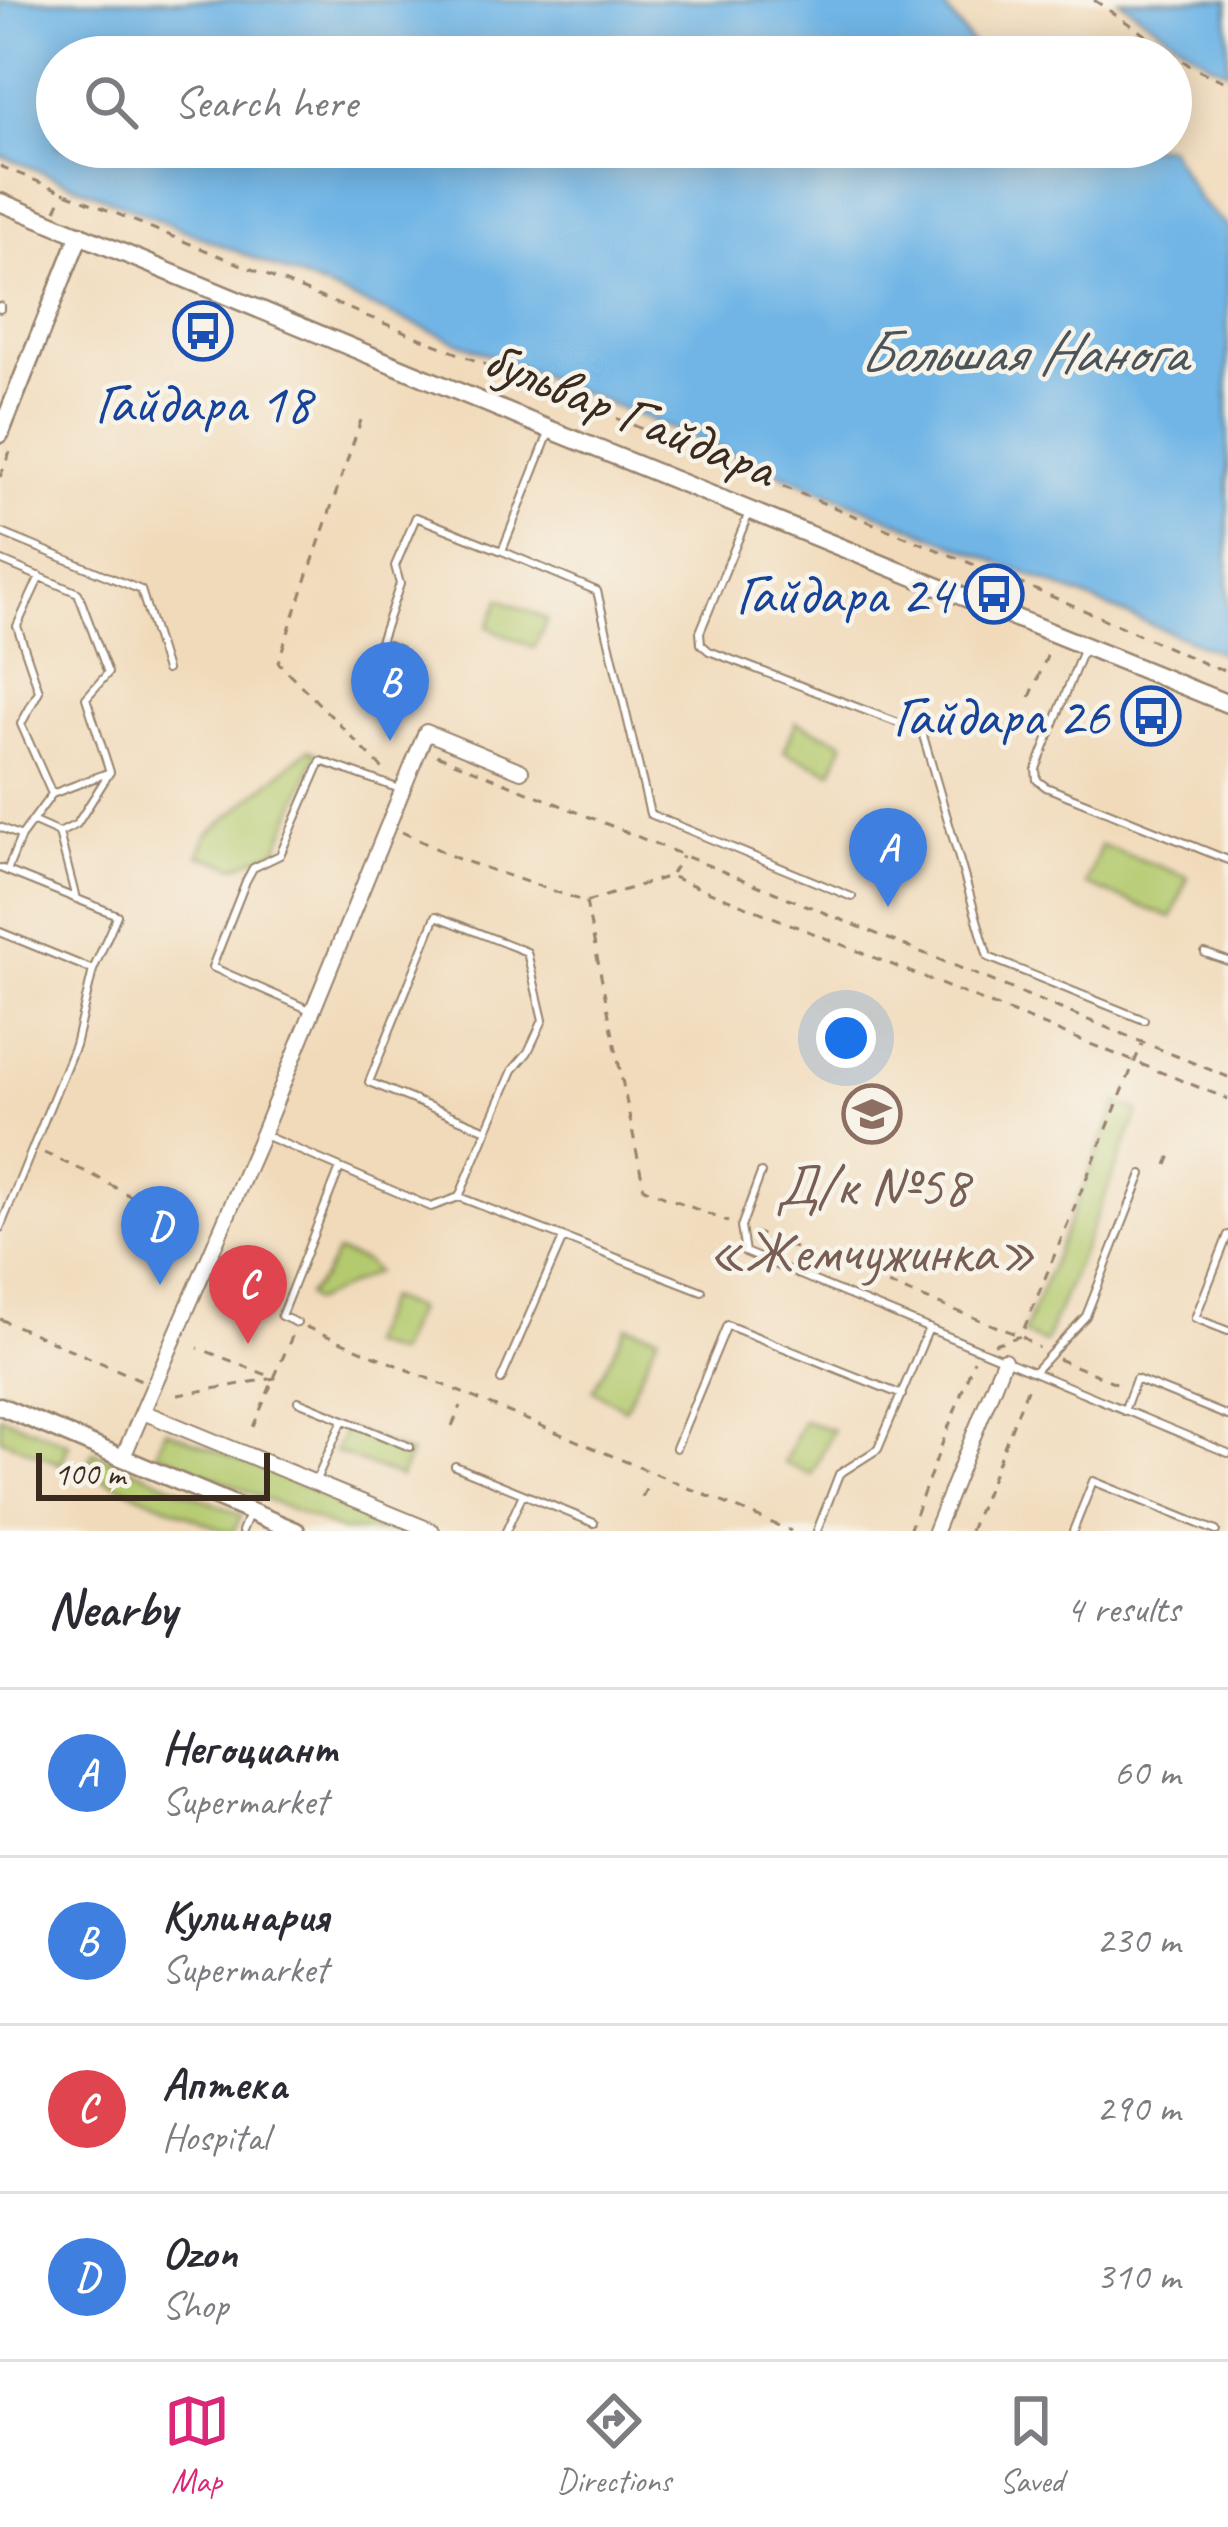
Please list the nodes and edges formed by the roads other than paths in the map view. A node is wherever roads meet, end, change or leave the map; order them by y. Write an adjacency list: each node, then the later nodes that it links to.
1 (0, 202): 2 (street, бульвар Гайдара)
2 (80, 234): 3 (street, бульвар Гайдара); 4 (street)
3 (550, 430): 5 (street, бульвар Гайдара); 7 (lane)
4 (0, 434)
5 (751, 510): 11 (street, бульвар Гайдара); 32 (lane)
6 (0, 532): 13 (lane)
7 (502, 550): 12 (lane); 25 (lane)
8 (3, 561): 9 (lane); 10 (lane)
9 (0, 573)
10 (40, 576): 16 (lane); 18 (lane)
11 (1084, 646): 14 (street, бульвар Гайдара); 23 (lane)
12 (400, 650)
13 (166, 670)
14 (1228, 704)
15 (521, 771): 17 (street)
16 (110, 772): 18 (lane); 21 (lane)
17 (403, 790): 31 (street); 31 (lane)
18 (52, 794): 19 (lane)
19 (34, 822): 21 (lane); 22 (lane)
20 (0, 827): 22 (lane)
21 (59, 833): 26 (lane)
22 (21, 836): 24 (lane)
23 (1228, 860)
24 (4, 869): 26 (lane)
25 (853, 897)
26 (76, 899): 30 (lane)
27 (0, 932): 30 (lane)
28 (1205, 952): 29 (lane)
29 (1228, 961)
30 (93, 970): 39 (lane)
31 (314, 1012): 34 (street)
32 (1144, 1020)
33 (487, 1130): 33 (lane); 38 (lane)
34 (262, 1135): 35 (lane); 53 (street)
35 (340, 1168): 38 (lane); 43 (lane)
36 (761, 1173): 44 (lane)
37 (1142, 1174): 47 (lane)
38 (459, 1197): 41 (lane)
39 (0, 1228)
40 (1228, 1235): 45 (lane)
41 (563, 1238): 42 (lane); 48 (lane)
42 (702, 1292)
43 (297, 1323)
44 (929, 1328): 46 (lane); 49 (lane)
45 (1228, 1331)
46 (1004, 1360): 47 (lane); 70 (street)
47 (1034, 1372): 52 (lane)
48 (501, 1380)
49 (902, 1395): 57 (lane); 69 (lane)
50 (298, 1401): 55 (lane)
51 (0, 1406): 59 (street)
52 (1124, 1411): 54 (lane); 58 (lane)
53 (143, 1412): 59 (street); 61 (street)
54 (1228, 1416)
55 (344, 1420): 56 (lane); 61 (lane)
56 (410, 1447)
57 (676, 1448)
58 (1228, 1453)
59 (123, 1457): 63 (street)
60 (455, 1466): 62 (lane)
61 (315, 1484): 67 (street)
62 (523, 1494): 64 (lane); 68 (lane)
63 (250, 1510): 65 (lane); 66 (street)
64 (594, 1523)
65 (242, 1531)
66 (296, 1531)
67 (432, 1531)
68 (506, 1531)
69 (817, 1531)
70 (935, 1531)
71 (1073, 1531): 72 (lane)
72 (1216, 1531)

